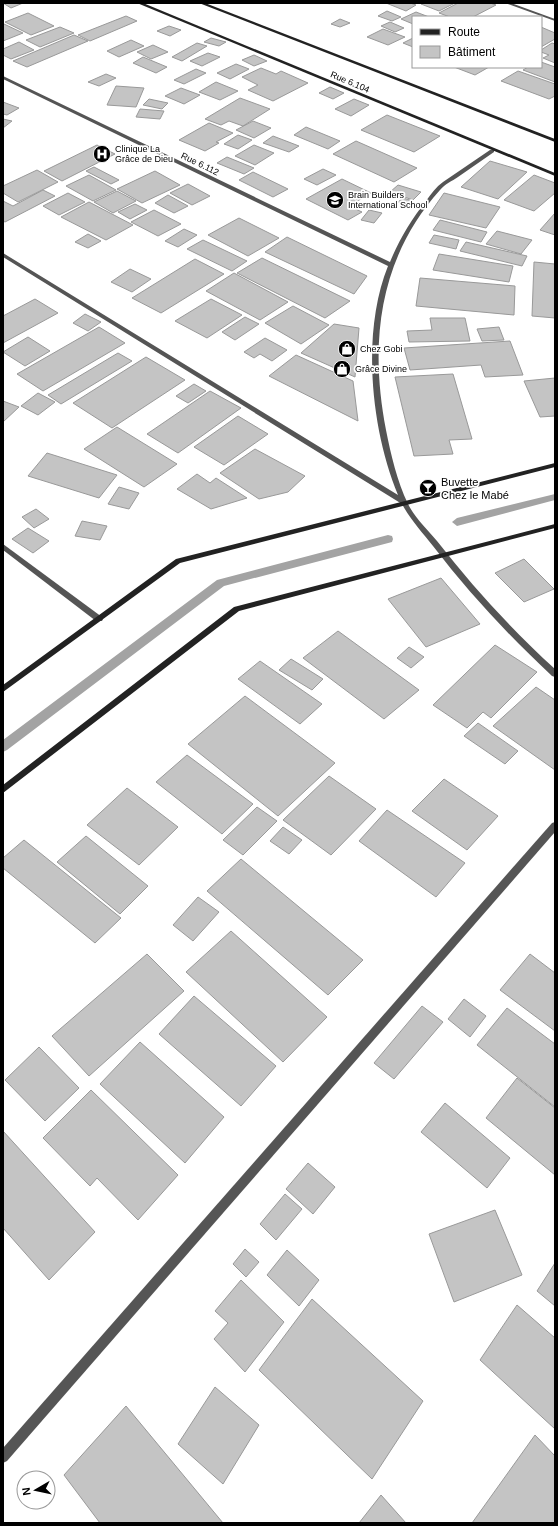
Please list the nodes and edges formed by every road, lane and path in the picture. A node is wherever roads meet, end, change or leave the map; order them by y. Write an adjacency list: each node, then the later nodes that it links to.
1 (139, 3): 7 (street, Rue 6.104)
2 (201, 3): 6 (street, Rue 6.104)
3 (507, 3): 4 (street)
4 (555, 20)
5 (3, 77): 10 (street, Rue 6.112)
6 (555, 141)
7 (492, 150): 8 (street, Rue 6.104); 10 (street)
8 (555, 175)
9 (3, 255): 12 (street)
10 (391, 265): 12 (street)
11 (555, 465): 12 (street)
12 (405, 503): 15 (street); 16 (street)
13 (555, 526): 15 (street)
14 (3, 546): 16 (street)
15 (444, 555): 17 (street); 19 (street)
16 (99, 619): 18 (street)
17 (555, 674)
18 (3, 689)
19 (3, 790)
20 (555, 826): 21 (street)
21 (3, 1457)

